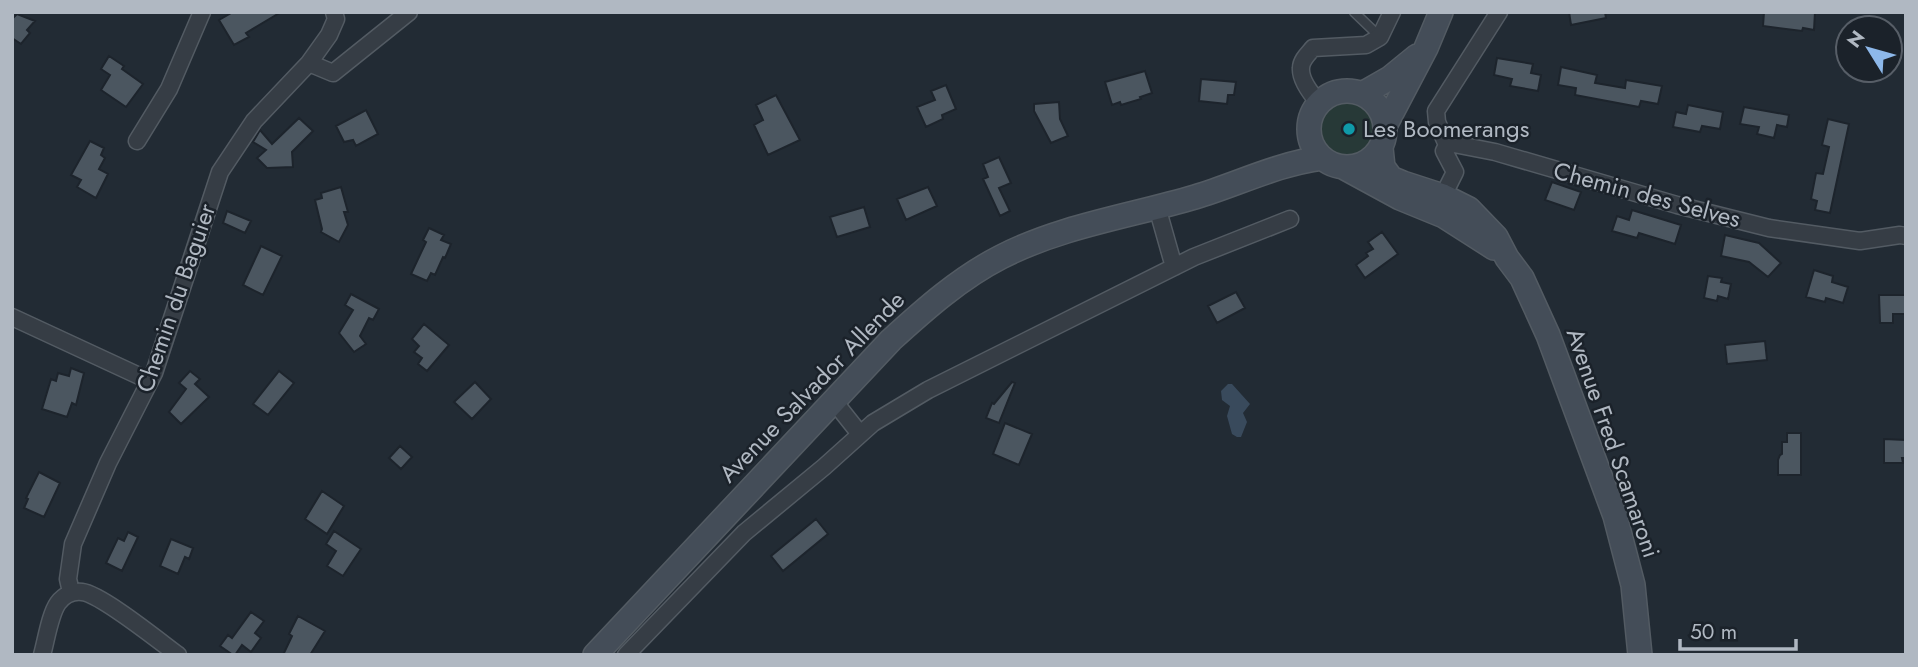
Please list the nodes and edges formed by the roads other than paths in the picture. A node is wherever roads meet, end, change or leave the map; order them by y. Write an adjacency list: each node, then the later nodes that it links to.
1 (202, 12): 15 (street)
2 (334, 12): 10 (street, Chemin du Baguier)
3 (409, 12): 10 (street)
4 (1354, 12): 8 (lane)
5 (1392, 12): 8 (street)
6 (1441, 12): 9 (main road)
7 (1499, 12): 16 (street)
8 (1380, 37): 12 (street)
9 (1426, 48): 11 (main road); 14 (main road)
10 (309, 63): 27 (street, Chemin du Baguier)
11 (1362, 94): 12 (main road); 14 (main road)
12 (1319, 103): 13 (main road)
13 (1309, 126): 17 (main road); 18 (main road, Avenue Salvador Allende)
14 (1383, 137): 17 (main road); 19 (main road, Avenue Fred Scamaroni)
15 (137, 141)
16 (1447, 145): 19 (street); 23 (street, Chemin des Selves)
17 (1333, 163): 18 (main road, Avenue Salvador Allende); 20 (main road, Avenue Fred Scamaroni)
18 (1272, 169): 21 (main road, Avenue Salvador Allende)
19 (1443, 196): 20 (street); 24 (main road, Avenue Fred Scamaroni)
20 (1400, 198): 24 (main road, Avenue Fred Scamaroni)
21 (1157, 207): 25 (street); 28 (main road, Avenue Salvador Allende)
22 (1290, 219): 25 (street)
23 (1906, 236)
24 (1507, 258): 35 (main road, Avenue Fred Scamaroni)
25 (1174, 267): 29 (street)
26 (12, 317): 27 (street)
27 (150, 381): 30 (street, Chemin du Baguier)
28 (833, 400): 29 (street); 33 (main road, Avenue Salvador Allende)
29 (860, 434): 34 (street)
30 (71, 593): 31 (street); 32 (street)
31 (42, 655)
32 (178, 655)
33 (595, 655)
34 (626, 655)
35 (1640, 655)

